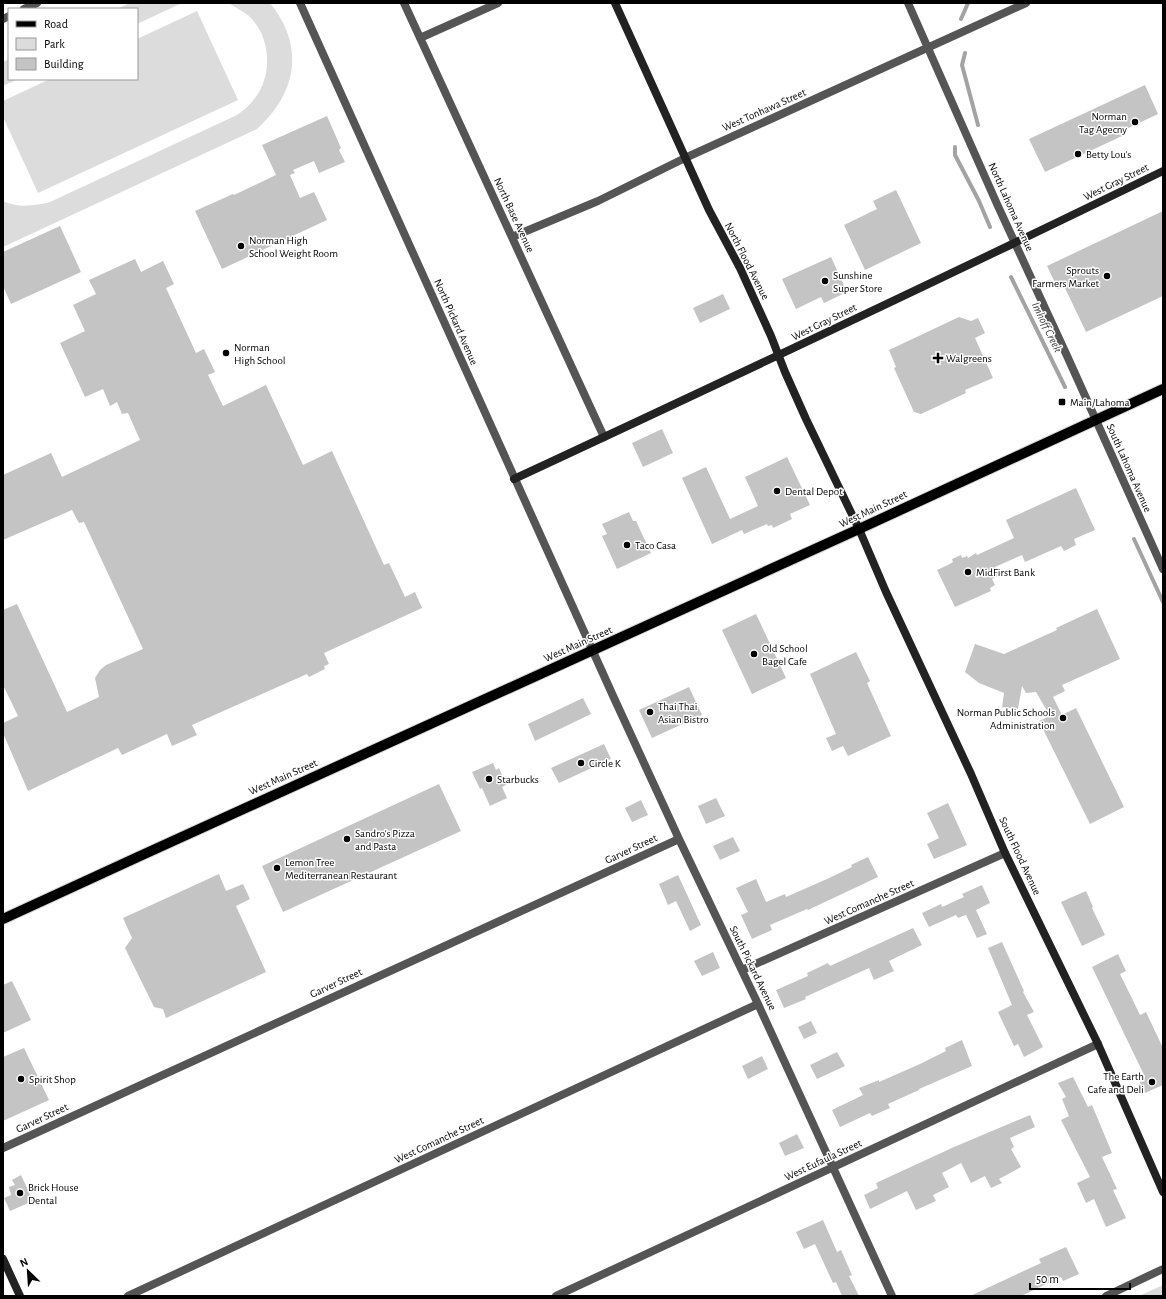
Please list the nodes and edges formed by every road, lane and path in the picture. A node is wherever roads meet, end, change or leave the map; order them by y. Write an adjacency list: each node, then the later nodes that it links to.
1 (37, 3): 8 (street)
2 (300, 3): 19 (street, North Pickard Avenue)
3 (404, 3): 9 (street, North Base Avenue)
4 (498, 3): 9 (street)
5 (615, 3): 11 (street, North Flood Avenue)
6 (908, 3): 10 (street, North Lahoma Avenue)
7 (1026, 3): 10 (street, West Tonhawa Street)
8 (26, 8)
9 (420, 38): 13 (street, North Base Avenue)
10 (928, 49): 11 (street, West Tonhawa Street); 14 (street, North Lahoma Avenue)
11 (685, 158): 13 (street, West Tonhawa Street); 15 (street, North Flood Avenue)
12 (1163, 171): 14 (street, West Gray Street)
13 (512, 237): 18 (street, North Base Avenue)
14 (1015, 243): 15 (street, West Gray Street); 17 (street, North Lahoma Avenue)
15 (779, 356): 18 (street, West Gray Street); 20 (street, North Flood Avenue)
16 (1163, 389): 17 (main road, West Main Street)
17 (1096, 420): 20 (main road, West Main Street); 21 (street, South Lahoma Avenue)
18 (604, 437): 19 (street, West Gray Street)
19 (514, 479): 22 (street, North Pickard Avenue)
20 (859, 530): 22 (main road, West Main Street); 24 (street, South Flood Avenue)
21 (1163, 569)
22 (592, 650): 23 (street, South Pickard Avenue); 25 (main road, West Main Street)
23 (679, 839): 26 (street, South Pickard Avenue); 29 (street, Garver Street)
24 (1005, 853): 26 (street, West Comanche Street); 28 (street, South Flood Avenue)
25 (3, 919)
26 (742, 970): 27 (street, South Pickard Avenue)
27 (758, 1004): 30 (street, South Pickard Avenue); 35 (street, West Comanche Street)
28 (1098, 1044): 30 (street, West Eufaula Street); 31 (street, South Flood Avenue)
29 (3, 1148)
30 (833, 1168): 36 (street, West Eufaula Street); 37 (street, South Pickard Avenue)
31 (1163, 1192)
32 (3, 1259): 34 (street)
33 (1163, 1269): 38 (street)
34 (20, 1296)
35 (128, 1296)
36 (556, 1296)
37 (892, 1296)
38 (1106, 1296)

